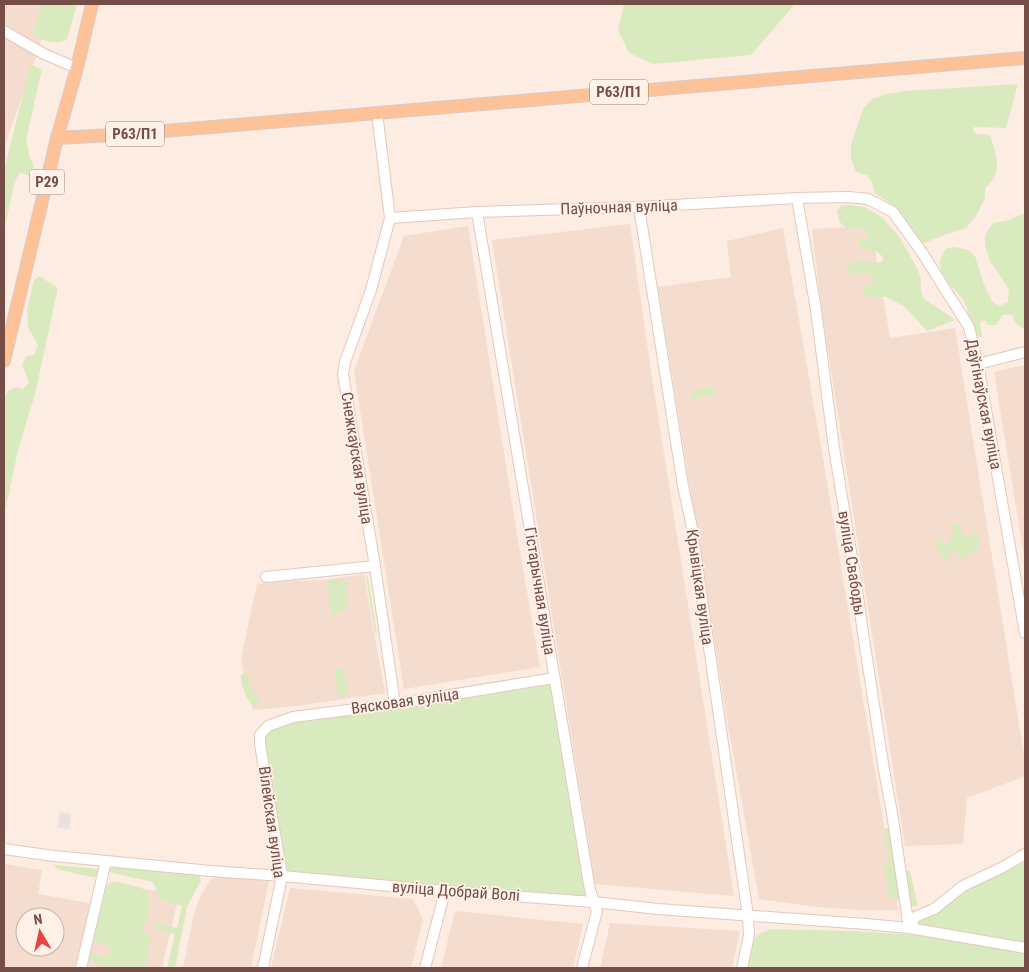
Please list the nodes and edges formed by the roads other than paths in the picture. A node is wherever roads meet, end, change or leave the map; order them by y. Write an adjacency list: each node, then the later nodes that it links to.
1 (92, 4): 4 (main road, Р29)
2 (4, 31): 4 (street)
3 (1025, 58): 5 (main road, Р63/П1)
4 (78, 68): 6 (main road, Р29)
5 (377, 113): 6 (main road, Р63/П1); 11 (street)
6 (57, 138): 13 (main road, Р29)
7 (848, 197): 8 (street, Паўночная вуліца); 14 (street, Даўгінаўская вуліца)
8 (797, 198): 9 (street, Паўночная вуліца); 28 (street, вуліца Свабоды)
9 (639, 207): 10 (street, Паўночная вуліца); 27 (street, Крывіцкая вуліца)
10 (476, 212): 11 (street, Паўночная вуліца); 18 (street, Гістарычная вуліца)
11 (390, 218): 15 (street, Снежкаўская вуліца)
12 (1025, 352): 14 (street)
13 (4, 361)
14 (978, 364): 17 (street, Даўгінаўская вуліца)
15 (375, 566): 16 (street); 19 (street, Снежкаўская вуліца)
16 (266, 577)
17 (1025, 633)
18 (554, 678): 19 (street, Вясковая вуліца); 26 (street, Гістарычная вуліца)
19 (395, 704): 20 (street, Вясковая вуліца)
20 (260, 735): 24 (street, Вілейская вуліца)
21 (4, 849): 23 (street, вуліца Добрай Волі)
22 (1025, 854): 28 (street)
23 (106, 861): 24 (street, вуліца Добрай Волі); 30 (street)
24 (282, 876): 25 (street, вуліца Добрай Волі); 31 (street, Вілейская вуліца)
25 (445, 891): 26 (street, вуліца Добрай Волі); 32 (street)
26 (594, 902): 27 (street, вуліца Добрай Волі); 33 (street, Гістарычная вуліца)
27 (748, 916): 28 (street, вуліца Добрай Волі); 34 (street, Крывіцкая вуліца)
28 (909, 928): 29 (street, вуліца Добрай Волі)
29 (1025, 948)
30 (81, 968)
31 (263, 968)
32 (425, 968)
33 (582, 968)
34 (742, 968)

